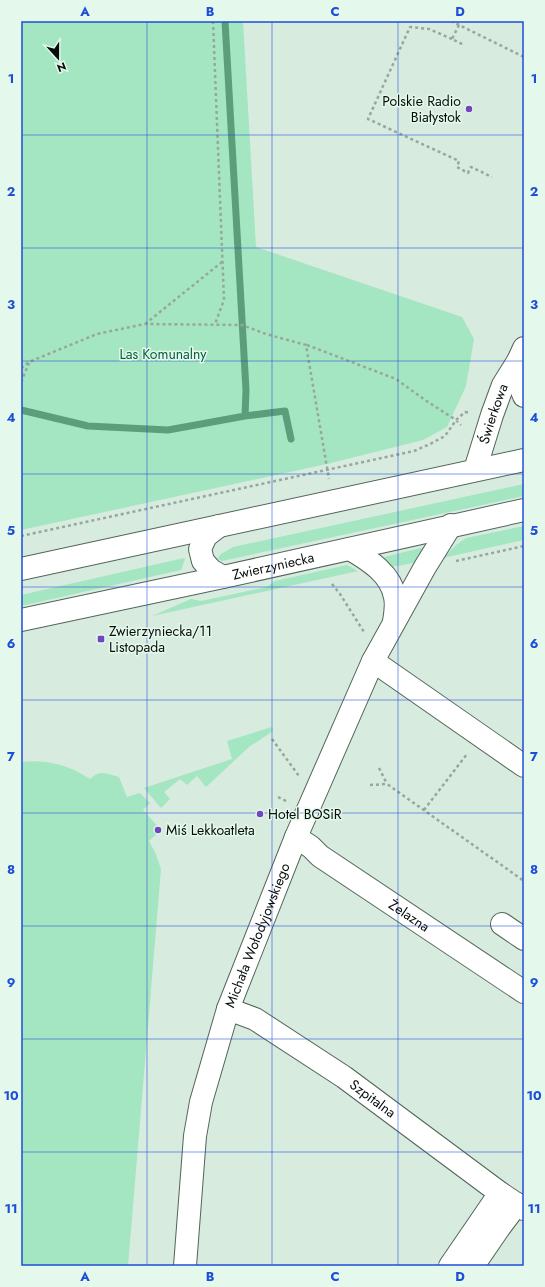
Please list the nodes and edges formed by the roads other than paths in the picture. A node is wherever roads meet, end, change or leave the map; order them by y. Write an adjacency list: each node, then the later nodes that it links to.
1 (521, 355): 2 (street, Świerkowa); 4 (street, Świerkowa)
2 (524, 396)
3 (524, 460): 4 (street)
4 (475, 470): 7 (street)
5 (524, 510): 6 (street, Zwierzyniecka)
6 (451, 525): 8 (street, Zwierzyniecka); 12 (street, Michała Wołodyjowskiego)
7 (219, 526): 9 (street); 10 (street)
8 (350, 549): 10 (street, Zwierzyniecka); 12 (street, Michała Wołodyjowskiego)
9 (21, 569)
10 (223, 576): 11 (street, Zwierzyniecka)
11 (21, 620)
12 (394, 623): 13 (street, Michała Wołodyjowskiego)
13 (373, 661): 14 (street); 15 (street, Michała Wołodyjowskiego)
14 (524, 766)
15 (296, 838): 18 (street, Żelazna); 19 (street, Michała Wołodyjowskiego)
16 (502, 924): 17 (street)
17 (524, 939)
18 (524, 992)
19 (228, 1009): 20 (street, Szpitalna); 21 (street, Michała Wołodyjowskiego)
20 (513, 1202): 22 (street); 23 (street)
21 (185, 1266)
22 (450, 1266)
23 (473, 1266)

